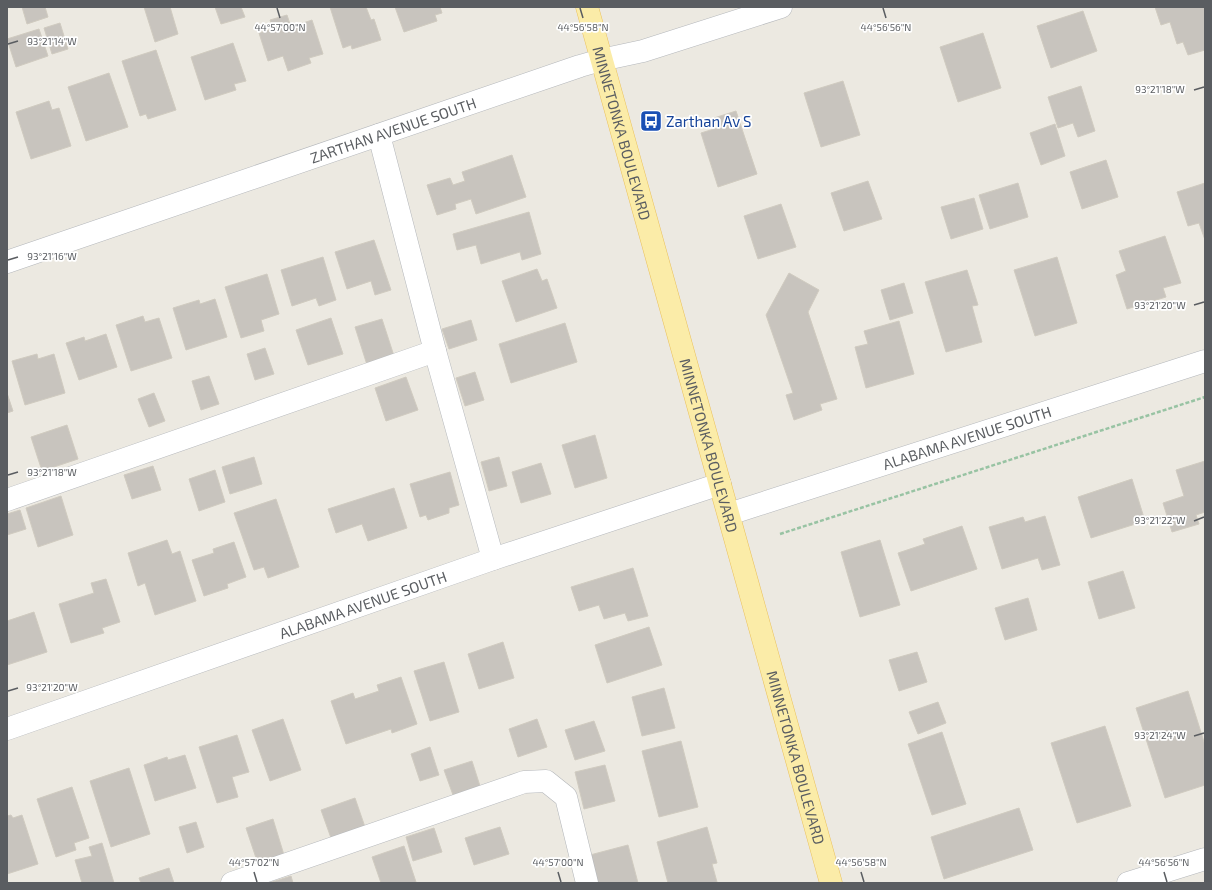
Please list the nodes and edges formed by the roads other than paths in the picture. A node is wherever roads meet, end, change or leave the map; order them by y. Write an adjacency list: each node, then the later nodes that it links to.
1 (587, 7): 3 (main road, MINNETONKA BOULEVARD)
2 (781, 7): 3 (street, ZARTHAN AVENUE SOUTH)
3 (601, 60): 4 (street, ZARTHAN AVENUE SOUTH); 8 (main road, MINNETONKA BOULEVARD)
4 (379, 135): 5 (street, ZARTHAN AVENUE SOUTH); 6 (street)
5 (7, 262)
6 (435, 351): 9 (street); 11 (street)
7 (1205, 361): 10 (street, ALABAMA AVENUE SOUTH)
8 (720, 484): 10 (main road, MINNETONKA BOULEVARD); 11 (street, ALABAMA AVENUE SOUTH)
9 (7, 500)
10 (729, 514): 16 (main road, MINNETONKA BOULEVARD)
11 (494, 559): 12 (street, ALABAMA AVENUE SOUTH)
12 (7, 729)
13 (1205, 859): 17 (street)
14 (232, 883): 15 (street)
15 (587, 883)
16 (831, 883)
17 (1128, 883)

